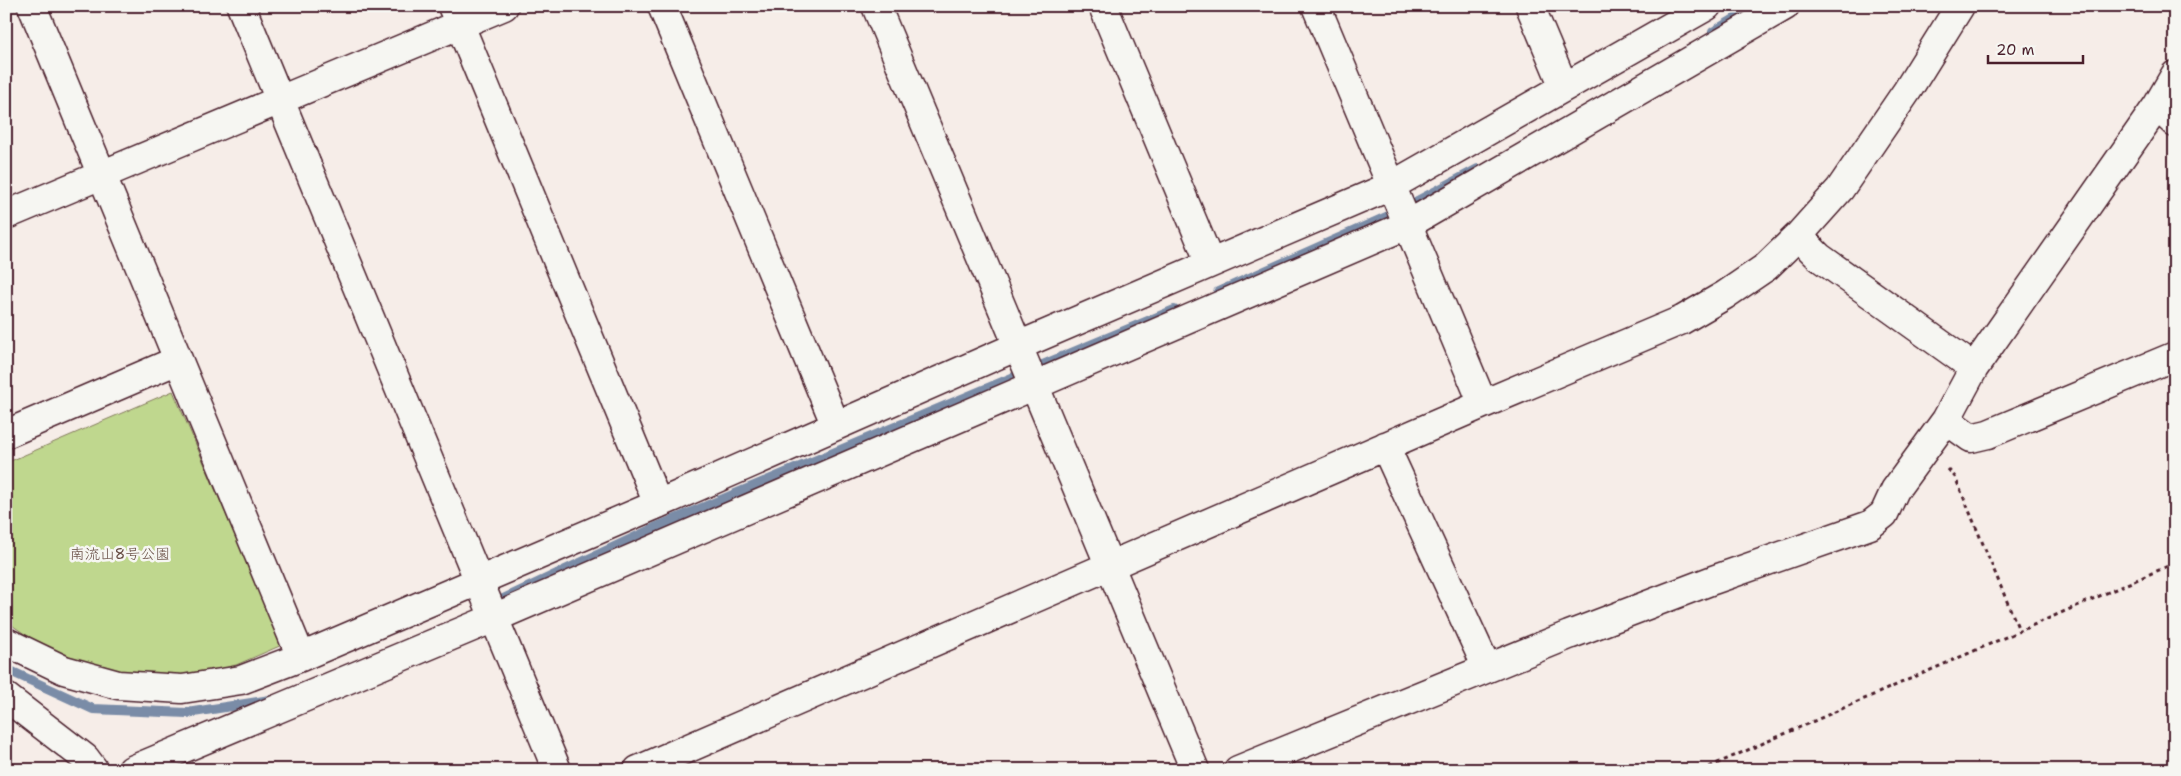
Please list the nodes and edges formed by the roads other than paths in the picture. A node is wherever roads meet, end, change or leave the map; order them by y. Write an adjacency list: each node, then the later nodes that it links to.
1 (32, 6): 17 (street)
2 (241, 6): 15 (street)
3 (504, 6): 12 (street)
4 (662, 6): 30 (street)
5 (876, 6): 23 (street)
6 (1102, 6): 22 (street)
7 (1316, 6): 18 (street)
8 (1530, 6): 14 (street)
9 (1707, 6): 14 (street)
10 (1786, 6): 20 (street)
11 (1960, 6): 21 (street)
12 (456, 15): 15 (street); 33 (street)
13 (2175, 75): 16 (street)
14 (1564, 87): 18 (street)
15 (280, 99): 17 (street); 35 (street)
16 (2166, 115): 26 (street)
17 (102, 175): 19 (street); 25 (street)
18 (1391, 186): 20 (street); 22 (street)
19 (6, 216)
20 (1407, 225): 27 (street); 28 (street)
21 (1798, 236): 26 (street); 28 (street)
22 (1210, 264): 23 (street)
23 (1018, 346): 27 (street); 30 (street)
24 (2175, 356): 29 (street)
25 (178, 360): 31 (street); 38 (street)
26 (1974, 368): 29 (street)
27 (1034, 384): 34 (street); 36 (street)
28 (1482, 404): 32 (street)
29 (1946, 420): 39 (street)
30 (836, 426): 33 (street)
31 (6, 434)
32 (1385, 446): 34 (street); 39 (street)
33 (658, 504): 35 (street)
34 (1109, 567): 44 (street); 45 (street)
35 (478, 579): 36 (street); 38 (street)
36 (494, 618): 42 (street); 43 (street)
37 (6, 642): 38 (street)
38 (301, 656)
39 (1487, 668): 46 (street)
40 (6, 697): 41 (street)
41 (94, 770)
42 (132, 770)
43 (557, 770)
44 (638, 770)
45 (1195, 770)
46 (1238, 770)

